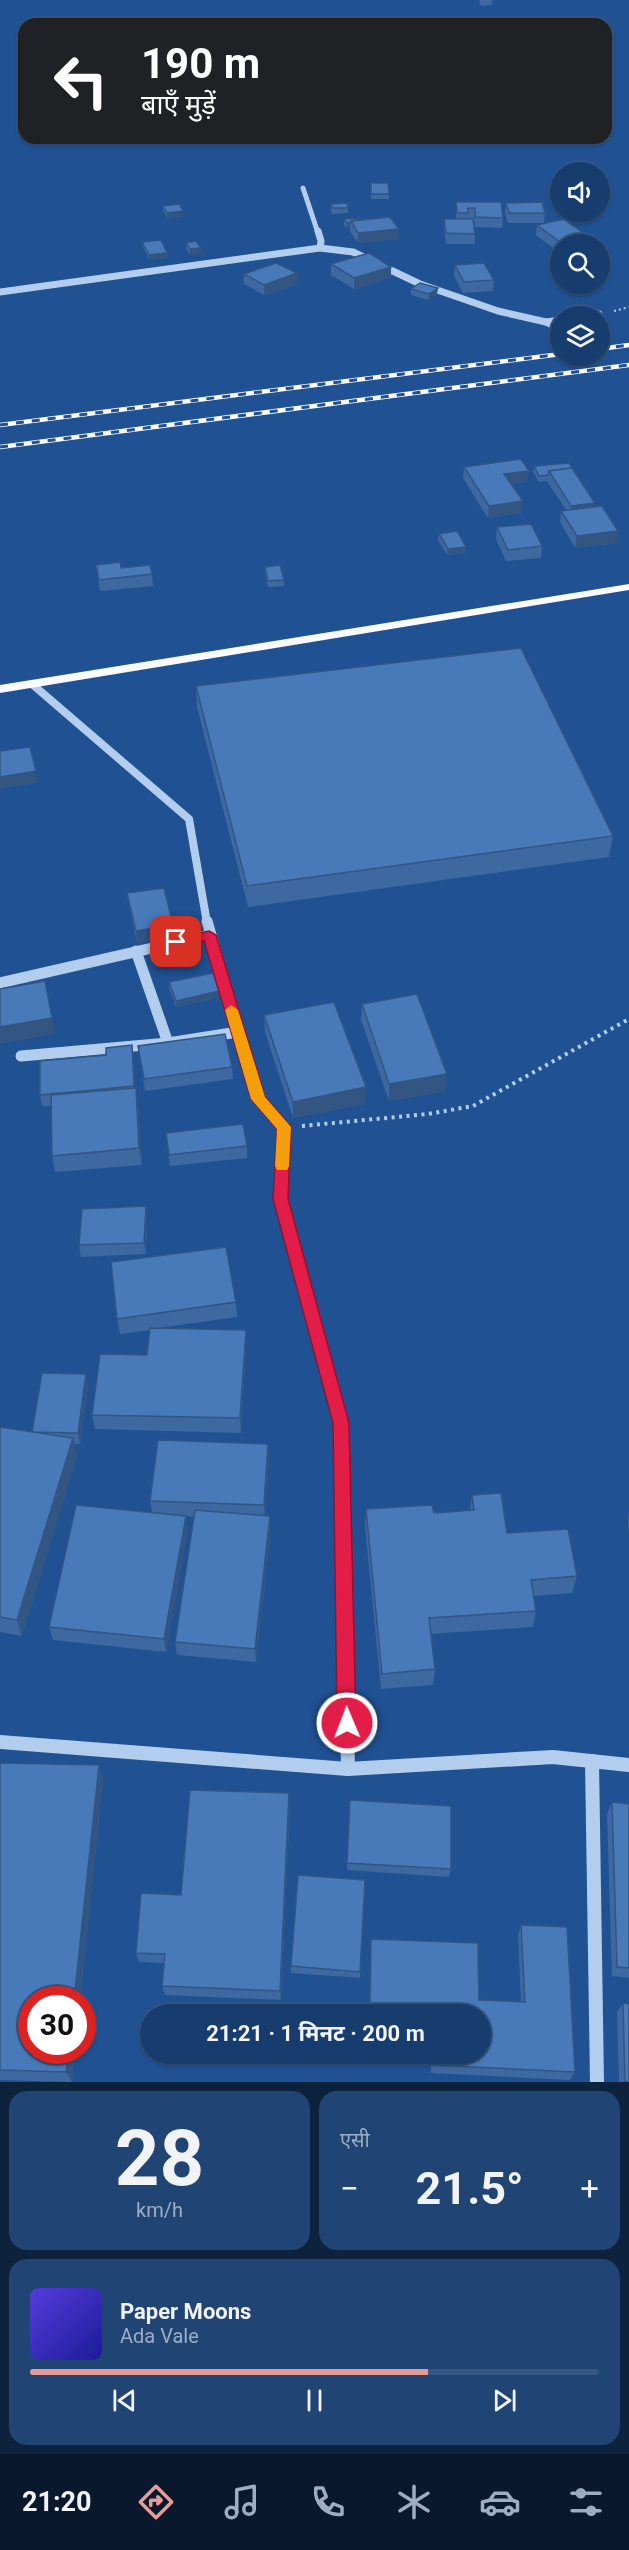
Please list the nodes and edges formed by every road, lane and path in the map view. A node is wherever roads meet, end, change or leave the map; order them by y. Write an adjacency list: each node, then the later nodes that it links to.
1 (303, 188): 2 (street)
2 (320, 248): 3 (street); 5 (street)
3 (0, 292)
4 (550, 321): 5 (street)
5 (546, 322): 6 (street)
6 (550, 325)
7 (629, 587): 8 (main road)
8 (32, 684): 9 (main road); 10 (street)
9 (0, 689)
10 (209, 935): 11 (street); 16 (street)
11 (136, 951): 12 (street); 17 (street)
12 (0, 983)
13 (629, 1019): 14 (path)
14 (621, 1023): 15 (path); 19 (path)
15 (629, 1027)
16 (238, 1032): 17 (street); 19 (street)
17 (168, 1043): 18 (street)
18 (21, 1056)
19 (284, 1127): 23 (street)
20 (0, 1742): 23 (street)
21 (592, 1761): 22 (street); 23 (street); 24 (street)
22 (629, 1765)
23 (348, 1770)
24 (597, 2082)

